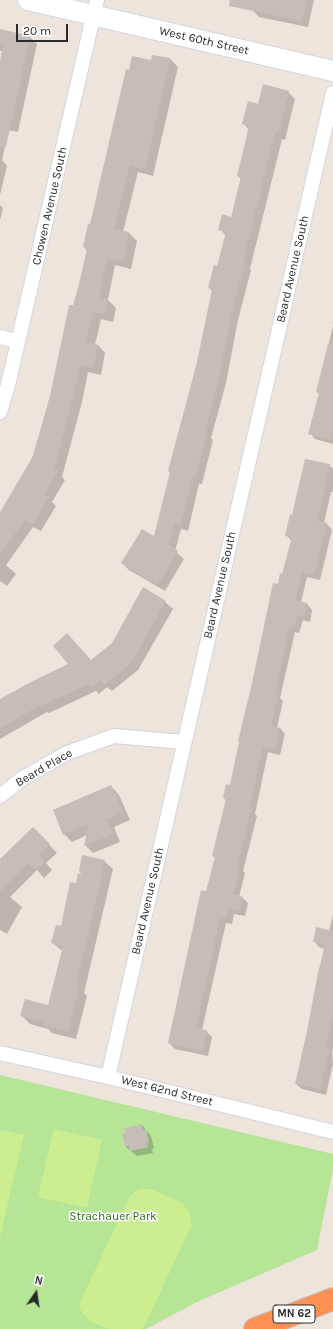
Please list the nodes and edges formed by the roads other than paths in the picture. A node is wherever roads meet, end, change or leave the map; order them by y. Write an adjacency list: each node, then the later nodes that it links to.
1 (28, 0): 2 (street, West 60th Street)
2 (95, 8): 3 (street, West 60th Street); 6 (street, Chowen Avenue South)
3 (333, 71)
4 (333, 93): 8 (street, Beard Avenue South)
5 (0, 337): 6 (street)
6 (18, 341): 7 (street, Chowen Avenue South)
7 (0, 412)
8 (184, 742): 9 (street, Beard Place); 11 (street, Beard Avenue South)
9 (0, 796)
10 (0, 1053): 11 (street, West 62nd Street)
11 (108, 1077): 12 (street, West 62nd Street)
12 (333, 1132)
13 (333, 1299): 14 (highway, MN 62)
14 (255, 1329)

